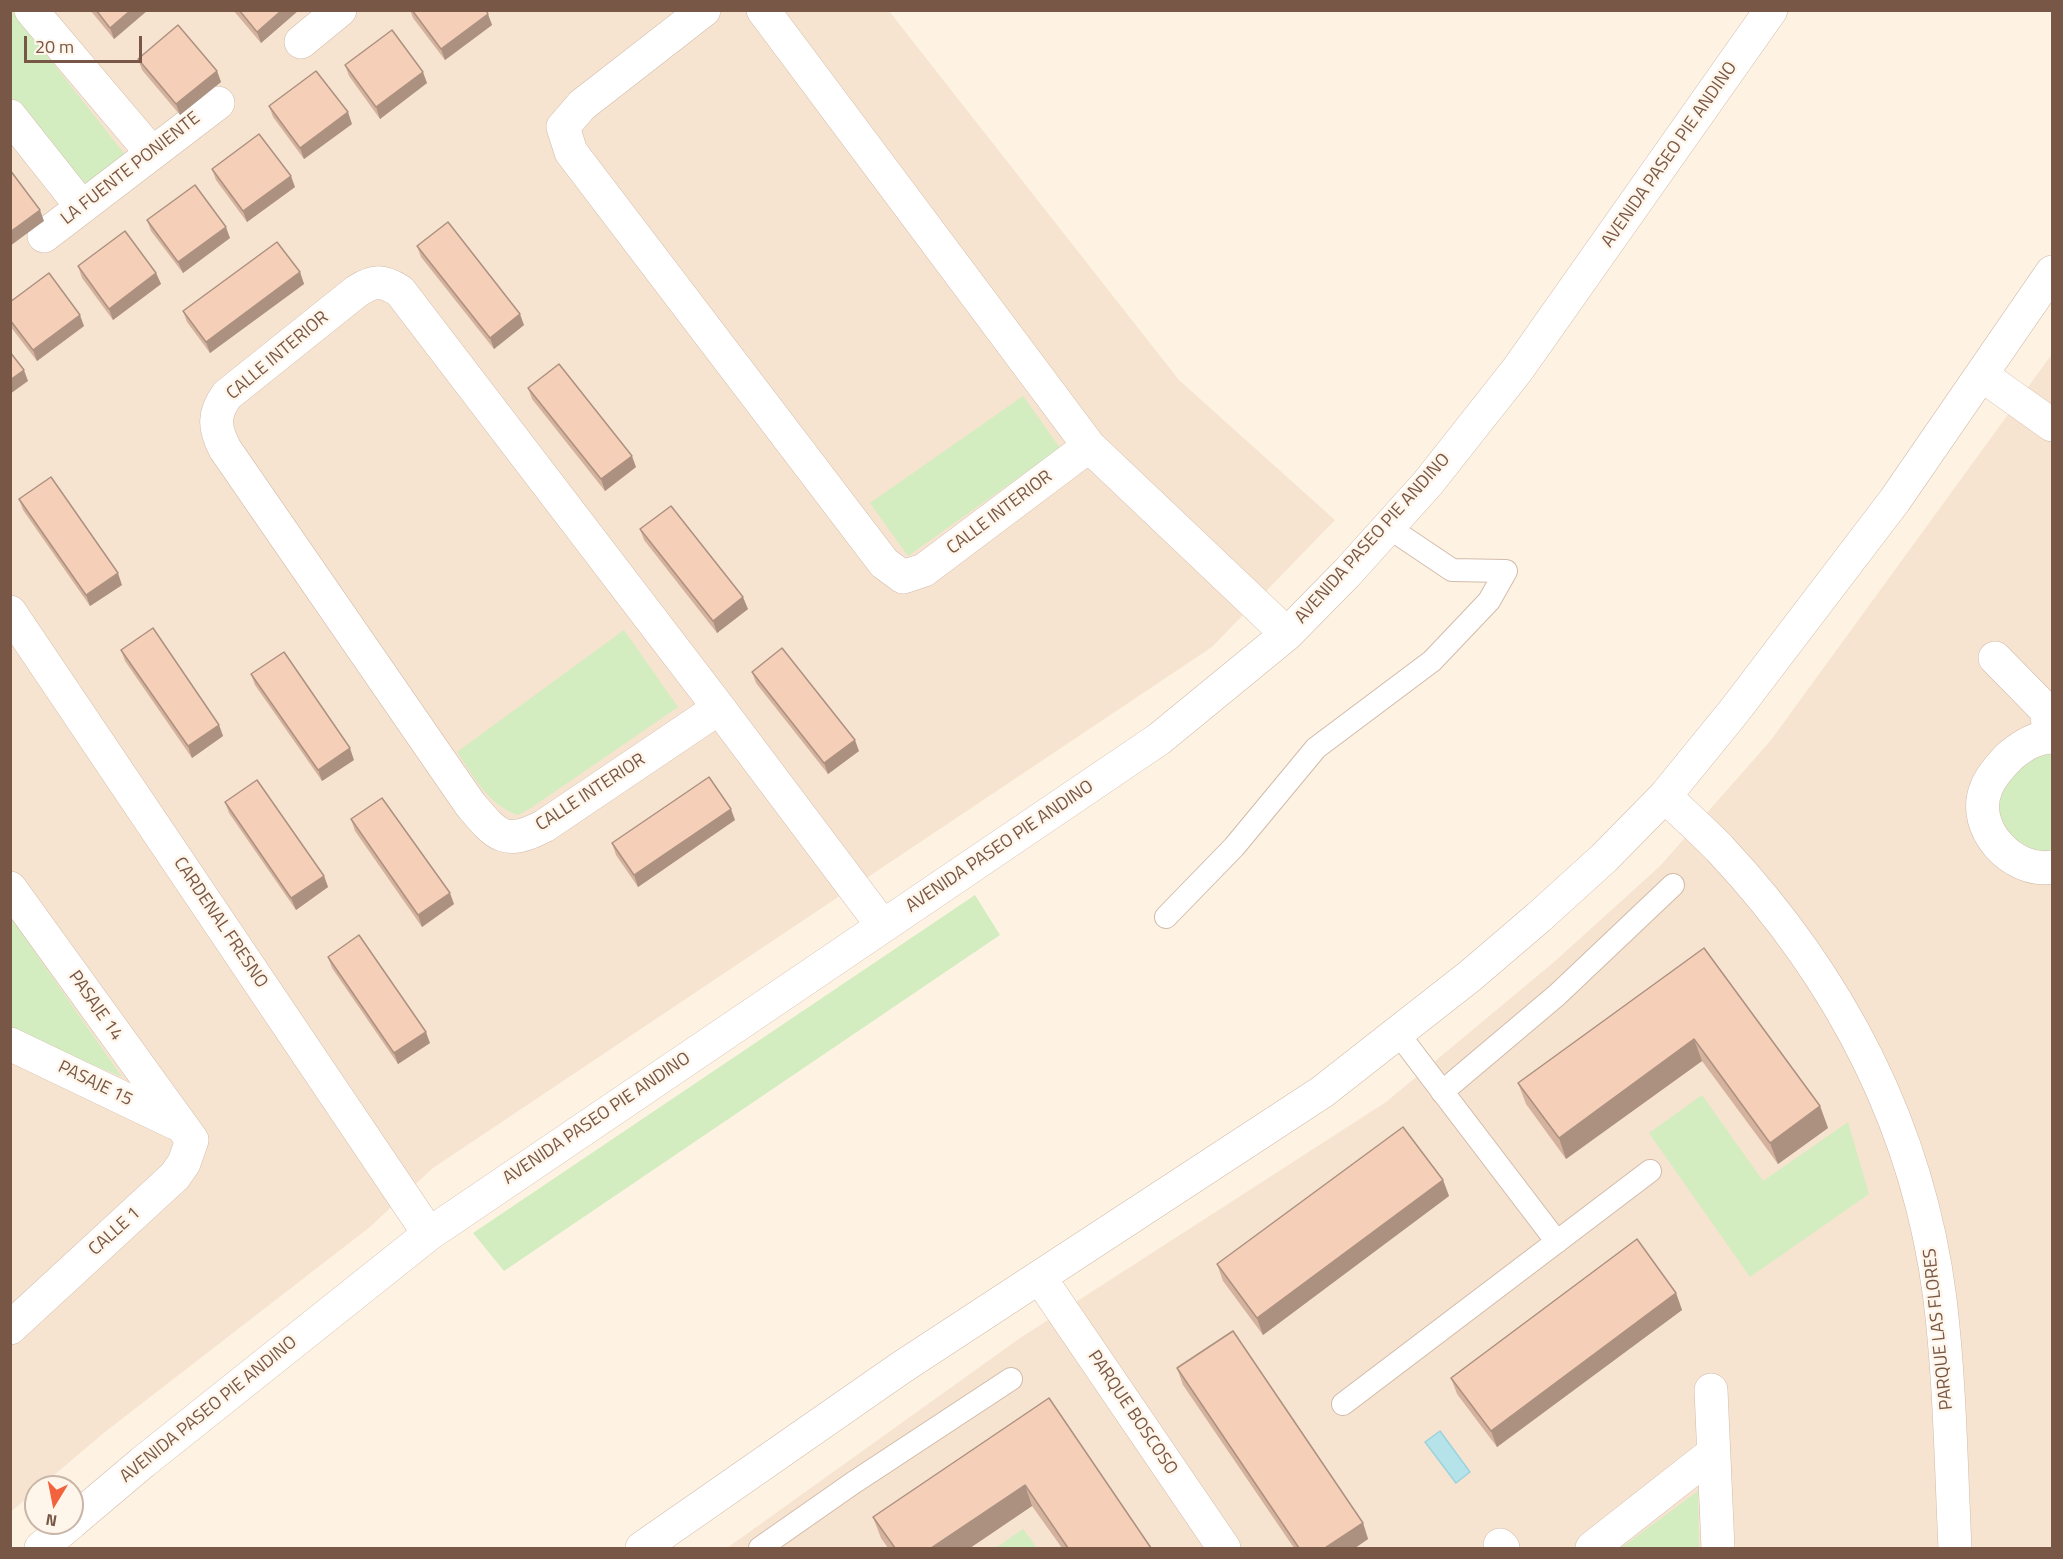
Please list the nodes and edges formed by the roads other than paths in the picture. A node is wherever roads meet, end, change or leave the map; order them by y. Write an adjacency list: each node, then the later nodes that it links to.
1 (31, 10): 9 (street)
2 (340, 10): 6 (street)
3 (704, 10): 15 (street, CALLE INTERIOR)
4 (763, 10): 15 (street)
5 (1771, 10): 16 (street, AVENIDA PASEO PIE ANDINO)
6 (301, 42)
7 (218, 103): 9 (street, LA FUENTE PONIENTE)
8 (10, 116): 10 (street)
9 (151, 152): 10 (street, LA FUENTE PONIENTE)
10 (82, 207): 11 (street, LA FUENTE PONIENTE)
11 (44, 236)
12 (2052, 272): 13 (street)
13 (1983, 376): 14 (street); 22 (street)
14 (2052, 425)
15 (1089, 446): 18 (street)
16 (1388, 527): 18 (street, AVENIDA PASEO PIE ANDINO); 26 (lane)
17 (10, 612): 33 (street, CARDENAL FRESNO)
18 (1287, 634): 27 (street, AVENIDA PASEO PIE ANDINO)
19 (1995, 658): 21 (street)
20 (719, 708): 20 (street, CALLE INTERIOR); 27 (street, CALLE INTERIOR)
21 (2051, 736): 23 (street)
22 (1665, 796): 28 (street); 49 (street, PARQUE LAS FLORES)
23 (2052, 867)
24 (1673, 885): 30 (lane)
25 (10, 888): 31 (street, PASAJE 14)
26 (1166, 917)
27 (882, 925): 33 (street, AVENIDA PASEO PIE ANDINO)
28 (1396, 1032): 30 (lane); 35 (street)
29 (10, 1044): 31 (street, PASAJE 15)
30 (1442, 1092): 34 (lane)
31 (179, 1125): 36 (street, CALLE 1)
32 (1650, 1171): 34 (lane)
33 (429, 1234): 41 (street, AVENIDA PASEO PIE ANDINO)
34 (1557, 1242): 39 (lane)
35 (1040, 1278): 44 (street); 46 (street, PARQUE BOSCOSO)
36 (11, 1326)
37 (1011, 1379): 45 (lane)
38 (1710, 1390): 40 (street)
39 (1343, 1404)
40 (1713, 1453): 47 (street); 48 (street)
41 (84, 1513)
42 (57, 1535): 43 (street, AVENIDA PASEO PIE ANDINO)
43 (41, 1548)
44 (642, 1548)
45 (760, 1548)
46 (1224, 1548)
47 (1592, 1548)
48 (1718, 1548)
49 (1955, 1548)

